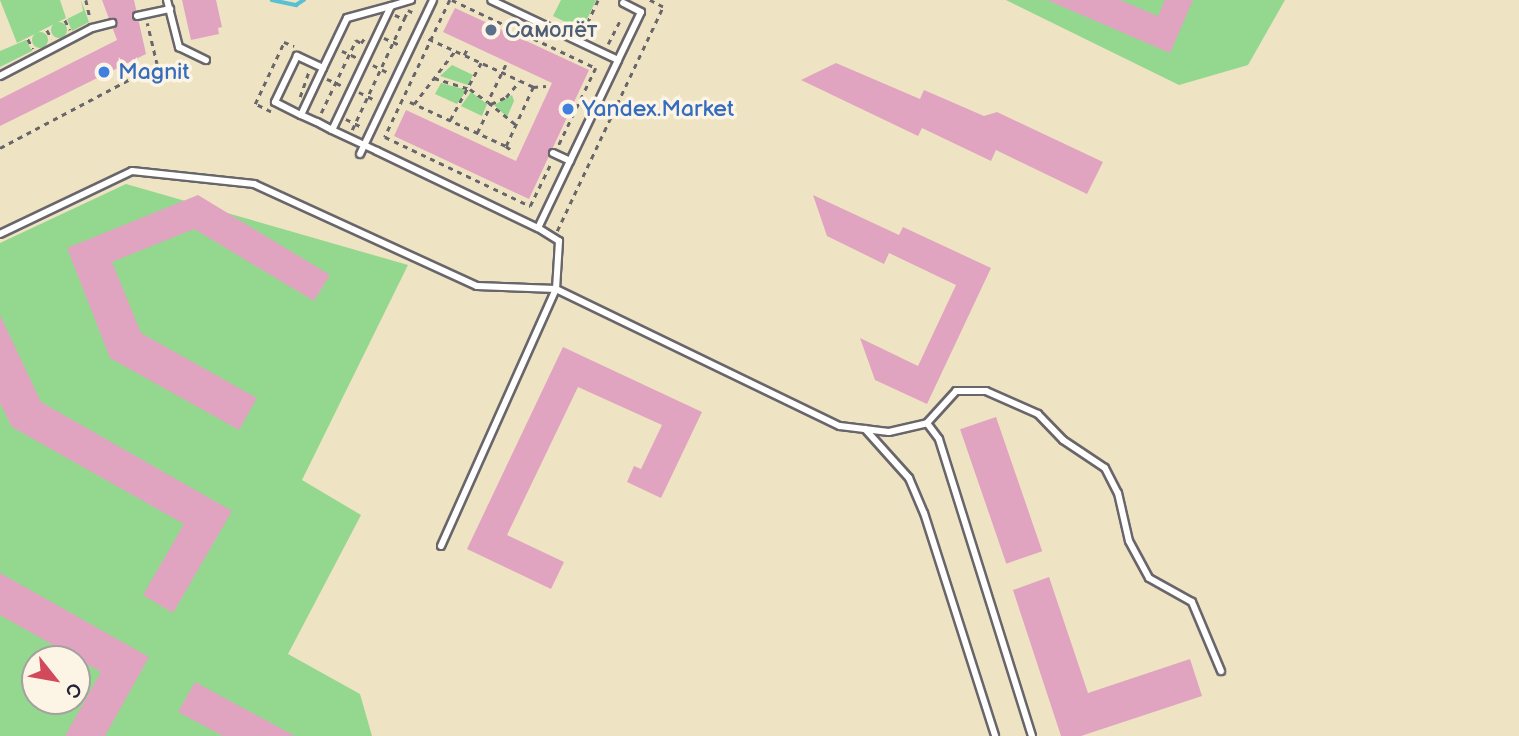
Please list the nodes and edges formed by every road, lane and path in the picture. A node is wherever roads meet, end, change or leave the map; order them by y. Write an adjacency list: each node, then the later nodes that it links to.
1 (86, 0): 21 (path)
2 (167, 0): 12 (lane)
3 (411, 0): 13 (lane)
4 (433, 0): 16 (lane)
5 (451, 0): 11 (path); 20 (path)
6 (470, 0): 11 (path)
7 (491, 0): 24 (lane)
8 (598, 0): 24 (path)
9 (649, 0): 66 (path)
10 (623, 3): 31 (lane)
11 (467, 7): 58 (path)
12 (170, 9): 14 (lane); 30 (lane)
13 (390, 9): 17 (path); 34 (lane); 51 (lane)
14 (145, 14): 15 (lane); 56 (path)
15 (137, 16)
16 (424, 18): 17 (path); 20 (path); 22 (lane)
17 (404, 19): 53 (path)
18 (619, 22): 28 (path)
19 (112, 23): 21 (lane)
20 (438, 24): 23 (path)
21 (92, 28): 37 (lane)
22 (417, 34): 23 (path); 54 (lane)
23 (431, 40): 27 (path); 61 (path)
24 (578, 41): 28 (lane)
25 (296, 47): 45 (path)
26 (468, 47): 29 (path)
27 (455, 51): 29 (path); 38 (path)
28 (603, 53): 31 (lane)
29 (464, 55): 32 (path)
30 (206, 60)
31 (618, 60): 60 (lane)
32 (481, 63): 36 (path); 42 (path)
33 (506, 65): 36 (path)
34 (323, 68): 47 (lane); 47 (lane)
35 (309, 71): 43 (path)
36 (503, 74): 39 (path); 44 (path)
37 (0, 76)
38 (433, 78): 42 (path); 46 (path)
39 (520, 82): 41 (path); 44 (path)
40 (546, 86): 41 (path)
41 (533, 87): 50 (path)
42 (470, 89): 44 (path); 49 (path)
43 (300, 97)
44 (489, 103): 50 (path); 52 (path)
45 (254, 104)
46 (436, 114): 48 (path); 49 (path)
47 (301, 115): 51 (lane)
48 (433, 120)
49 (450, 120): 52 (path)
50 (516, 125): 55 (path)
51 (332, 130): 53 (lane)
52 (477, 133): 55 (path)
53 (348, 137): 54 (lane)
54 (364, 145): 59 (lane); 63 (lane)
55 (506, 146): 57 (path)
56 (0, 148)
57 (514, 152)
58 (554, 153): 60 (lane); 61 (path)
59 (360, 154)
60 (570, 161): 62 (lane)
61 (530, 206): 62 (path); 63 (path)
62 (545, 213): 64 (lane)
63 (523, 221): 64 (lane)
64 (538, 228): 66 (lane)
65 (0, 234): 67 (lane)
66 (555, 237): 67 (lane)
67 (556, 289): 69 (lane); 70 (lane)
68 (927, 423): 69 (lane); 71 (lane); 73 (lane)
69 (865, 429): 72 (lane)
70 (441, 546)
71 (1221, 671)
72 (995, 736)
73 (1032, 736)

